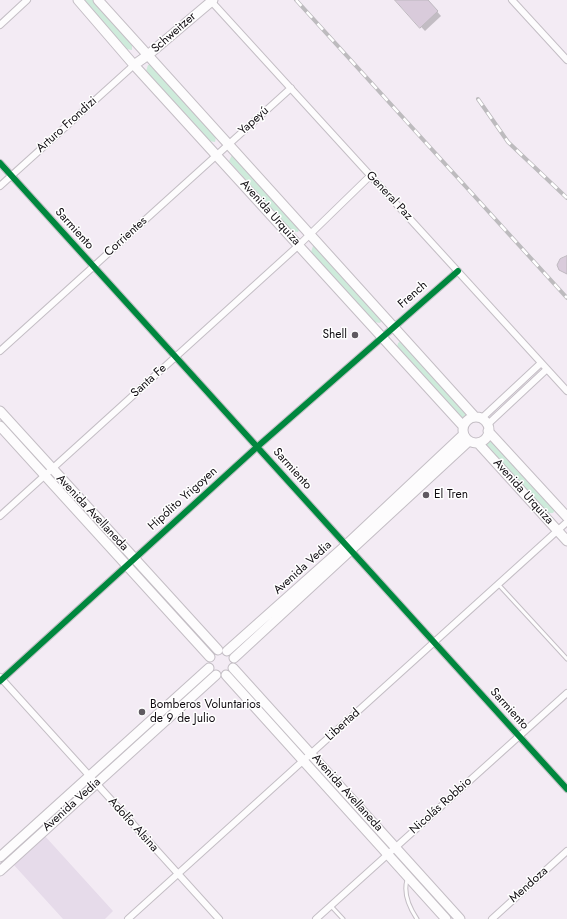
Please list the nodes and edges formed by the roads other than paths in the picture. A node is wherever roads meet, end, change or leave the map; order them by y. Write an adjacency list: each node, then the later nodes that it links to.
1 (26, 0): 6 (street)
2 (78, 0): 9 (main road, Avenida Urquiza)
3 (98, 0): 7 (main road, Avenida Urquiza)
4 (512, 0): 8 (street)
5 (212, 1): 7 (main road, Schweitzer); 10 (street, General Paz)
6 (0, 25)
7 (148, 55): 9 (main road, Schweitzer); 11 (main road, Avenida Urquiza)
8 (567, 60)
9 (134, 65): 12 (main road, Avenida Urquiza); 14 (street, Arturo Frondizi)
10 (291, 88): 11 (street, Yapeyú); 15 (street, General Paz)
11 (230, 143): 12 (street, Yapeyú); 17 (main road, Avenida Urquiza)
12 (217, 155): 18 (main road, Avenida Urquiza); 19 (street, Corrientes)
13 (0, 163): 14 (street, Sarmiento)
14 (11, 176): 16 (street, Arturo Frondizi); 19 (street, Sarmiento)
15 (370, 176): 17 (street, Santa Fe); 20 (street, General Paz)
16 (0, 186)
17 (310, 234): 18 (street, Santa Fe); 21 (main road, Avenida Urquiza)
18 (299, 245): 22 (main road, Avenida Urquiza); 24 (street, Santa Fe)
19 (94, 267): 23 (street, Corrientes); 24 (street, Sarmiento)
20 (458, 270): 21 (street, French); 25 (street, General Paz)
21 (394, 326): 22 (street, French); 29 (main road, Avenida Urquiza)
22 (383, 336): 31 (main road, Avenida Urquiza); 32 (street, Hipólito Yrigoyen)
23 (0, 352)
24 (175, 358): 32 (street, Sarmiento); 33 (street, Santa Fe)
25 (541, 363): 26 (street, General Paz); 29 (street)
26 (547, 369): 27 (street, General Paz); 29 (street)
27 (567, 392)
28 (0, 411): 33 (main road, Avenida Avellaneda)
29 (483, 423): 31 (main road); 31 (main road); 36 (main road, Avenida Urquiza)
30 (0, 426): 34 (main road, Avenida Avellaneda)
31 (469, 436): 38 (main road, Avenida Urquiza); 40 (main road, Avenida Vedia)
32 (257, 447): 40 (street, Sarmiento); 41 (street, Hipólito Yrigoyen)
33 (52, 469): 34 (street, Santa Fe); 41 (main road, Avenida Avellaneda)
34 (44, 476): 35 (street, Santa Fe); 42 (main road, Avenida Avellaneda)
35 (0, 516)
36 (567, 517)
37 (567, 522): 38 (street, Libertad)
38 (557, 530): 39 (main road, Avenida Urquiza); 43 (street, Libertad)
39 (567, 541)
40 (348, 548): 44 (street, Sarmiento); 45 (main road, Avenida Vedia); 47 (main road, Avenida Vedia)
41 (135, 558): 42 (street, Hipólito Yrigoyen); 45 (main road, Avenida Avellaneda)
42 (127, 565): 46 (main road, Avenida Avellaneda); 52 (street, Hipólito Yrigoyen)
43 (498, 584): 44 (street, Libertad); 48 (lane)
44 (434, 642): 56 (street, Sarmiento); 57 (street, Libertad)
45 (222, 651): 46 (main road); 47 (main road)
46 (210, 657): 50 (main road)
47 (234, 658): 49 (main road)
48 (567, 659)
49 (233, 668): 51 (main road); 57 (main road, Avenida Avellaneda)
50 (213, 671): 51 (main road); 54 (main road, Avenida Vedia); 55 (main road, Avenida Vedia)
51 (226, 675): 58 (main road, Avenida Avellaneda)
52 (1, 679): 59 (street, Adolfo Alsina)
53 (567, 693): 56 (street, Nicolás Robbio)
54 (150, 721): 55 (lane); 59 (main road, Avenida Vedia)
55 (157, 728): 60 (main road, Avenida Vedia)
56 (519, 736): 61 (street, Sarmiento); 62 (street, Nicolás Robbio)
57 (311, 753): 58 (street, Libertad); 62 (main road, Avenida Avellaneda)
58 (303, 760): 64 (main road, Avenida Avellaneda); 67 (street, Libertad)
59 (89, 777): 60 (street, Adolfo Alsina); 65 (main road, Avenida Vedia)
60 (95, 784): 66 (main road, Avenida Vedia); 67 (street, Adolfo Alsina)
61 (567, 789)
62 (396, 847): 64 (street, Nicolás Robbio); 76 (main road, Avenida Avellaneda)
63 (567, 851): 77 (street, Mendoza)
64 (388, 854): 68 (main road, Avenida Avellaneda); 69 (street, Nicolás Robbio)
65 (0, 857)
66 (0, 871)
67 (177, 874): 70 (street, Libertad); 71 (street, Adolfo Alsina)
68 (409, 877): 74 (lane); 75 (main road, Avenida Avellaneda)
69 (331, 906): 72 (street, Nicolás Robbio); 73 (lane)
70 (128, 919)
71 (219, 919)
72 (316, 919)
73 (343, 919)
74 (417, 919)
75 (446, 919)
76 (460, 919)
77 (492, 919)

